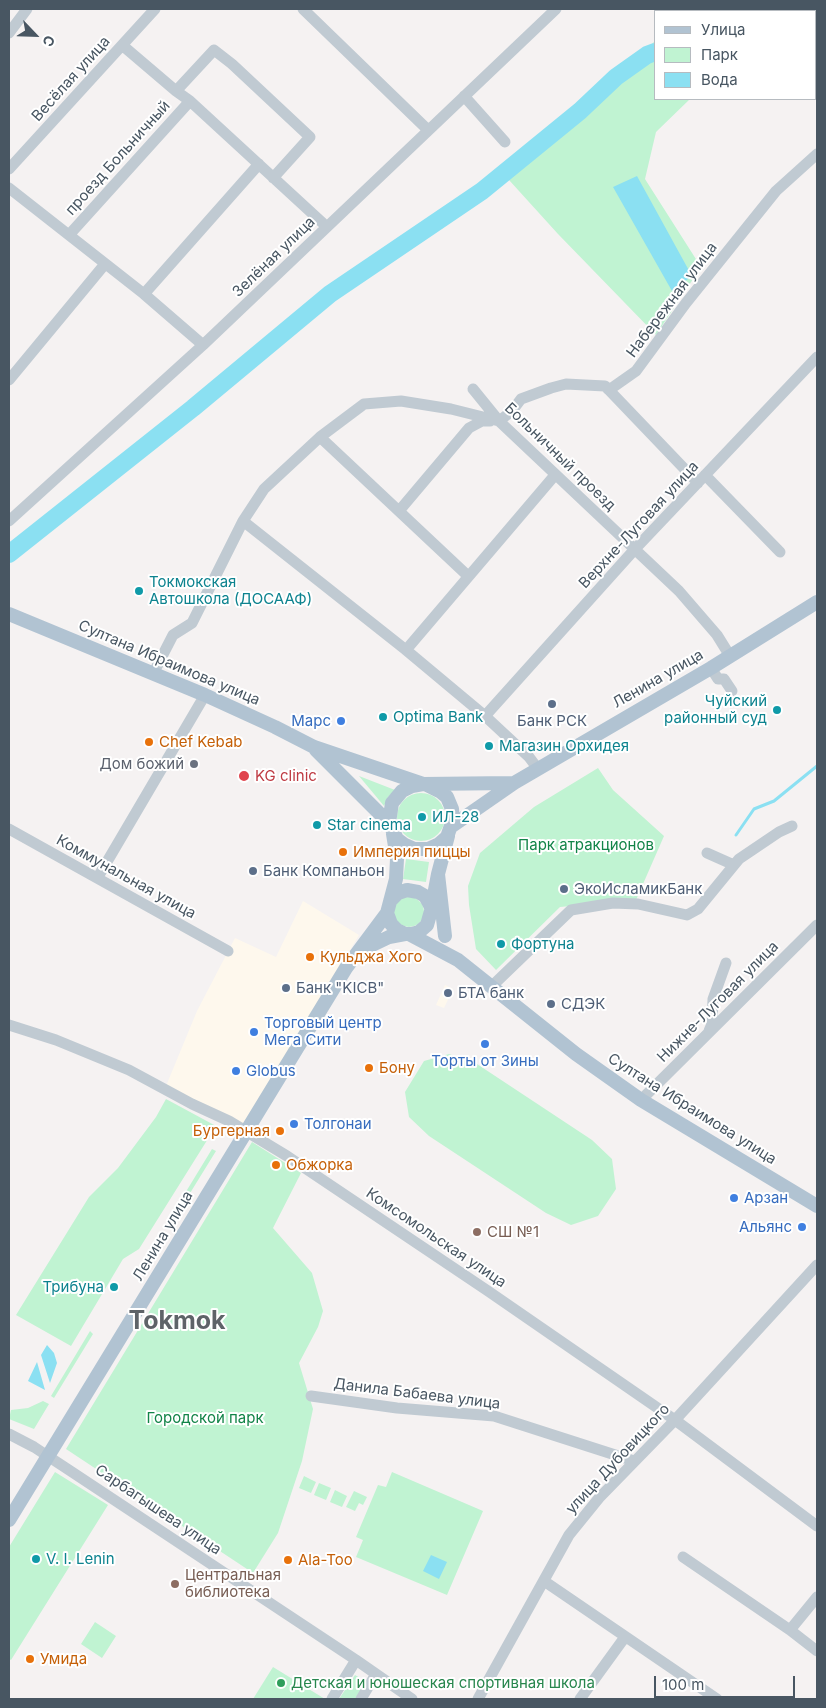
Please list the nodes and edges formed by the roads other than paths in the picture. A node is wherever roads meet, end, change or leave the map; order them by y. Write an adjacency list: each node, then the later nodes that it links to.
1 (27, 9): 5 (street)
2 (155, 9): 6 (street, Весёлая улица)
3 (302, 9): 10 (street)
4 (556, 9): 8 (street, Зелёная улица)
5 (9, 33)
6 (122, 45): 7 (street); 14 (street, Весёлая улица)
7 (176, 91): 9 (street); 15 (street, проезд Больничный)
8 (464, 96): 10 (street, Зелёная улица); 11 (street)
9 (190, 101): 13 (street); 18 (street, проезд Больничный)
10 (428, 130): 17 (street, Зелёная улица)
11 (505, 142)
12 (817, 154): 25 (street, Набережная улица)
13 (260, 164): 15 (street); 20 (street)
14 (9, 169)
15 (273, 178): 17 (street)
16 (9, 188): 18 (street, проезд Больничный)
17 (327, 227): 21 (street, Зелёная улица)
18 (69, 235): 19 (street, проезд Больничный)
19 (106, 264): 20 (street, проезд Больничный); 23 (street)
20 (144, 294): 21 (street, проезд Больничный)
21 (203, 345): 32 (street, Зелёная улица)
22 (817, 357): 29 (street, Верхне-Луговая улица)
23 (9, 380)
24 (473, 388): 26 (street, Больничный проезд)
25 (609, 390): 26 (street); 29 (street)
26 (499, 421): 27 (street); 28 (street, Больничный проезд); 30 (street)
27 (320, 437): 30 (street); 31 (street)
28 (555, 475): 33 (street, Больничный проезд); 35 (street)
29 (702, 479): 33 (street, Верхне-Луговая улица); 34 (street)
30 (399, 511): 35 (street)
31 (243, 521): 38 (street); 41 (street)
32 (9, 522)
33 (635, 549): 39 (street, Больничный проезд); 44 (street, Верхне-Луговая улица)
34 (780, 552)
35 (468, 576): 38 (street)
36 (817, 602): 39 (main road, Ленина улица)
37 (9, 614): 41 (main road, Султана Ибраимова улица)
38 (406, 650): 44 (street)
39 (730, 656): 40 (main road, Ленина улица)
40 (711, 668): 42 (street); 46 (main road, Ленина улица)
41 (153, 674): 43 (main road, Султана Ибраимова улица)
42 (732, 691)
43 (205, 695): 45 (main road, Султана Ибраимова улица); 58 (street)
44 (485, 716): 46 (street)
45 (314, 747): 48 (main road); 52 (main road)
46 (538, 769): 47 (main road, Ленина улица)
47 (514, 783): 48 (main road); 49 (main road, Ленина улица)
48 (425, 785): 52 (main road); 53 (main road)
49 (496, 795): 53 (main road); 54 (main road)
50 (792, 826): 56 (street)
51 (9, 829): 58 (street, Коммунальная улица)
52 (391, 829): 53 (main road); 59 (main road)
53 (451, 829): 54 (main road)
54 (443, 852): 57 (main road)
55 (707, 853): 56 (street)
56 (734, 865): 70 (street)
57 (438, 874): 60 (main road); 63 (main road)
58 (98, 877): 66 (street, Коммунальная улица)
59 (389, 907): 60 (main road); 62 (main road); 69 (main road)
60 (431, 909): 62 (main road); 63 (main road)
61 (817, 925): 72 (street, Нижне-Луговая улица)
62 (407, 934): 64 (main road); 65 (main road)
63 (445, 936): 67 (main road)
64 (389, 937): 65 (main road); 69 (main road)
65 (433, 947): 67 (main road)
66 (228, 951)
67 (458, 960): 70 (main road, Султана Ибраимова улица)
68 (726, 963): 72 (street)
69 (346, 968): 74 (main road, Ленина улица)
70 (491, 987): 73 (main road, Султана Ибраимова улица)
71 (9, 1025): 74 (street, Комсомольская улица)
72 (708, 1034): 73 (street, Нижне-Луговая улица)
73 (641, 1100): 75 (main road, Султана Ибраимова улица)
74 (246, 1132): 78 (street, Комсомольская улица); 80 (main road, Ленина улица)
75 (817, 1206)
76 (817, 1266): 78 (street, улица Дубовицкого)
77 (311, 1396): 81 (street, Данила Бабаева улица)
78 (675, 1420): 81 (street, улица Дубовицкого); 83 (street, Комсомольская улица)
79 (9, 1434): 80 (street, Сарбагышева улица)
80 (48, 1456): 82 (main road, Ленина улица); 90 (street, Сарбагышева улица)
81 (634, 1461): 85 (street, улица Дубовицкого)
82 (9, 1520)
83 (817, 1526)
84 (683, 1557): 87 (street)
85 (544, 1581): 88 (street); 96 (street, улица Дубовицкого)
86 (817, 1597): 87 (street)
87 (790, 1630): 89 (street)
88 (625, 1637): 92 (street); 97 (street)
89 (817, 1651)
90 (356, 1660): 91 (street, Сарбагышева улица); 93 (street)
91 (376, 1674): 94 (street); 95 (street, Сарбагышева улица)
92 (713, 1698)
93 (332, 1699)
94 (361, 1699)
95 (412, 1699)
96 (478, 1699)
97 (580, 1699)

